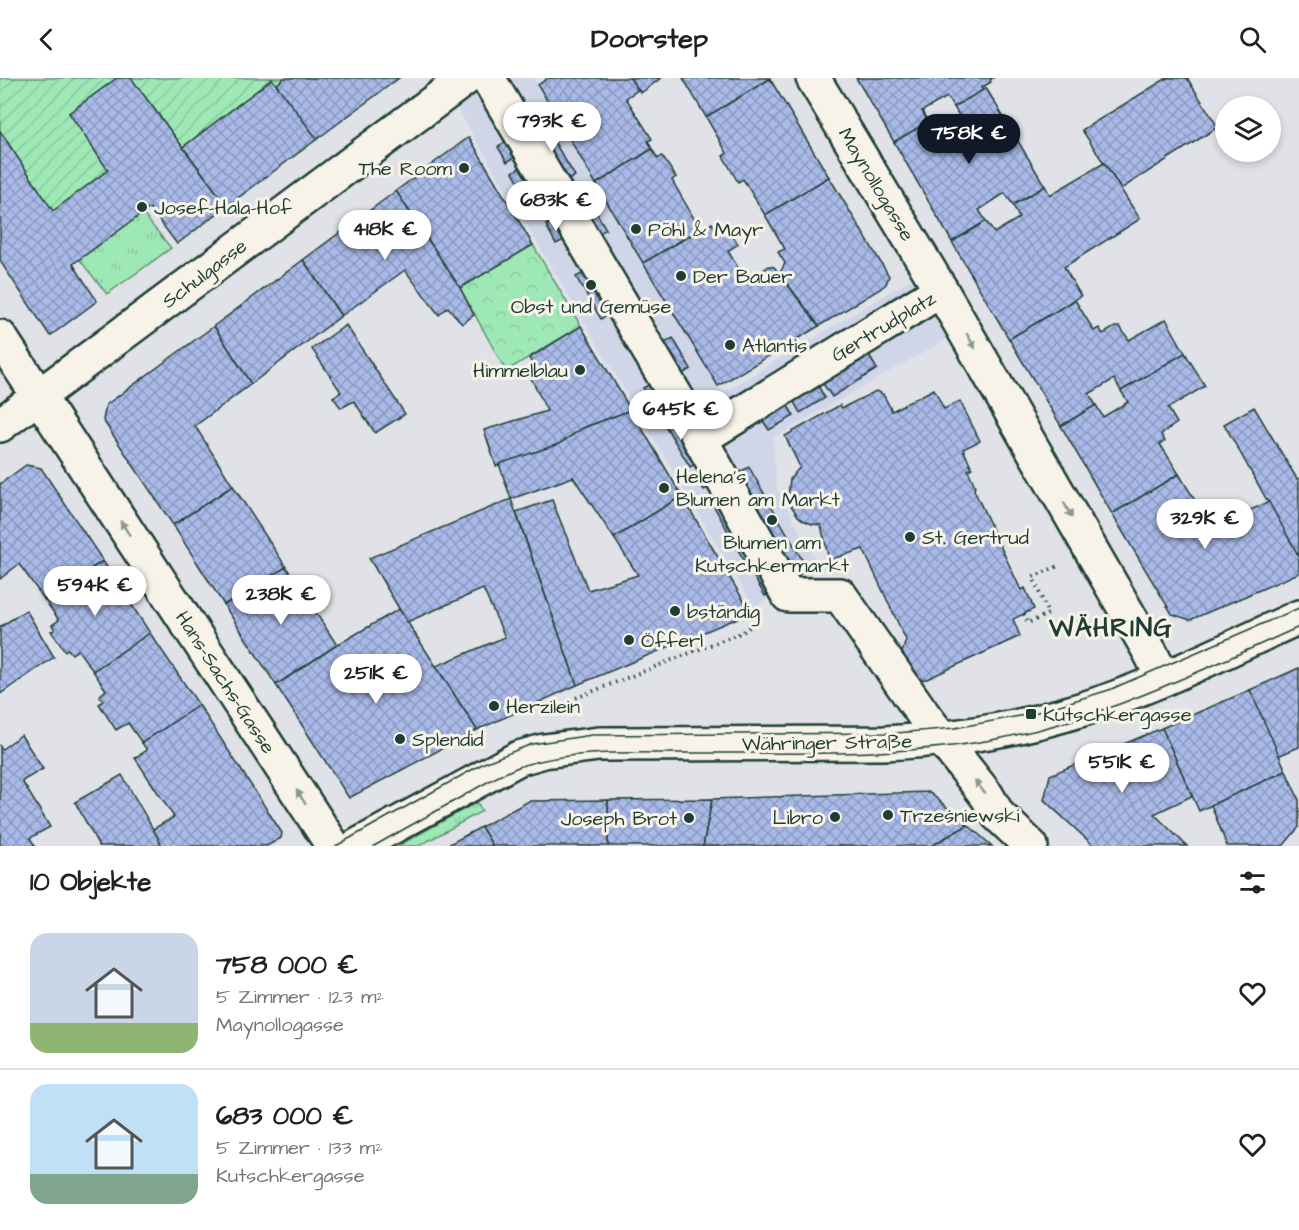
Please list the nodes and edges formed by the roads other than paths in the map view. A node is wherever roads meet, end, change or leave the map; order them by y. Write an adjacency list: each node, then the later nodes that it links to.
1 (466, 78): 6 (street, Schulgasse)
2 (488, 78): 8 (street)
3 (813, 78): 4 (street, Maynollogasse)
4 (941, 290): 8 (street, Gertrudplatz); 10 (street, Gertrudplatz, one-way to 10)
5 (0, 337): 6 (street, Hans-Sachs-Gasse)
6 (39, 395): 7 (street, Schulgasse); 12 (street, Hans-Sachs-Gasse, one-way to 6)
7 (0, 425)
8 (700, 439): 11 (street)
9 (1299, 617): 10 (street, Währinger Straße)
10 (1163, 678): 11 (street, Währinger Straße)
11 (942, 738): 13 (street, Währinger Straße); 14 (street, one-way to 11)
12 (333, 846)
13 (357, 846)
14 (1031, 846)

